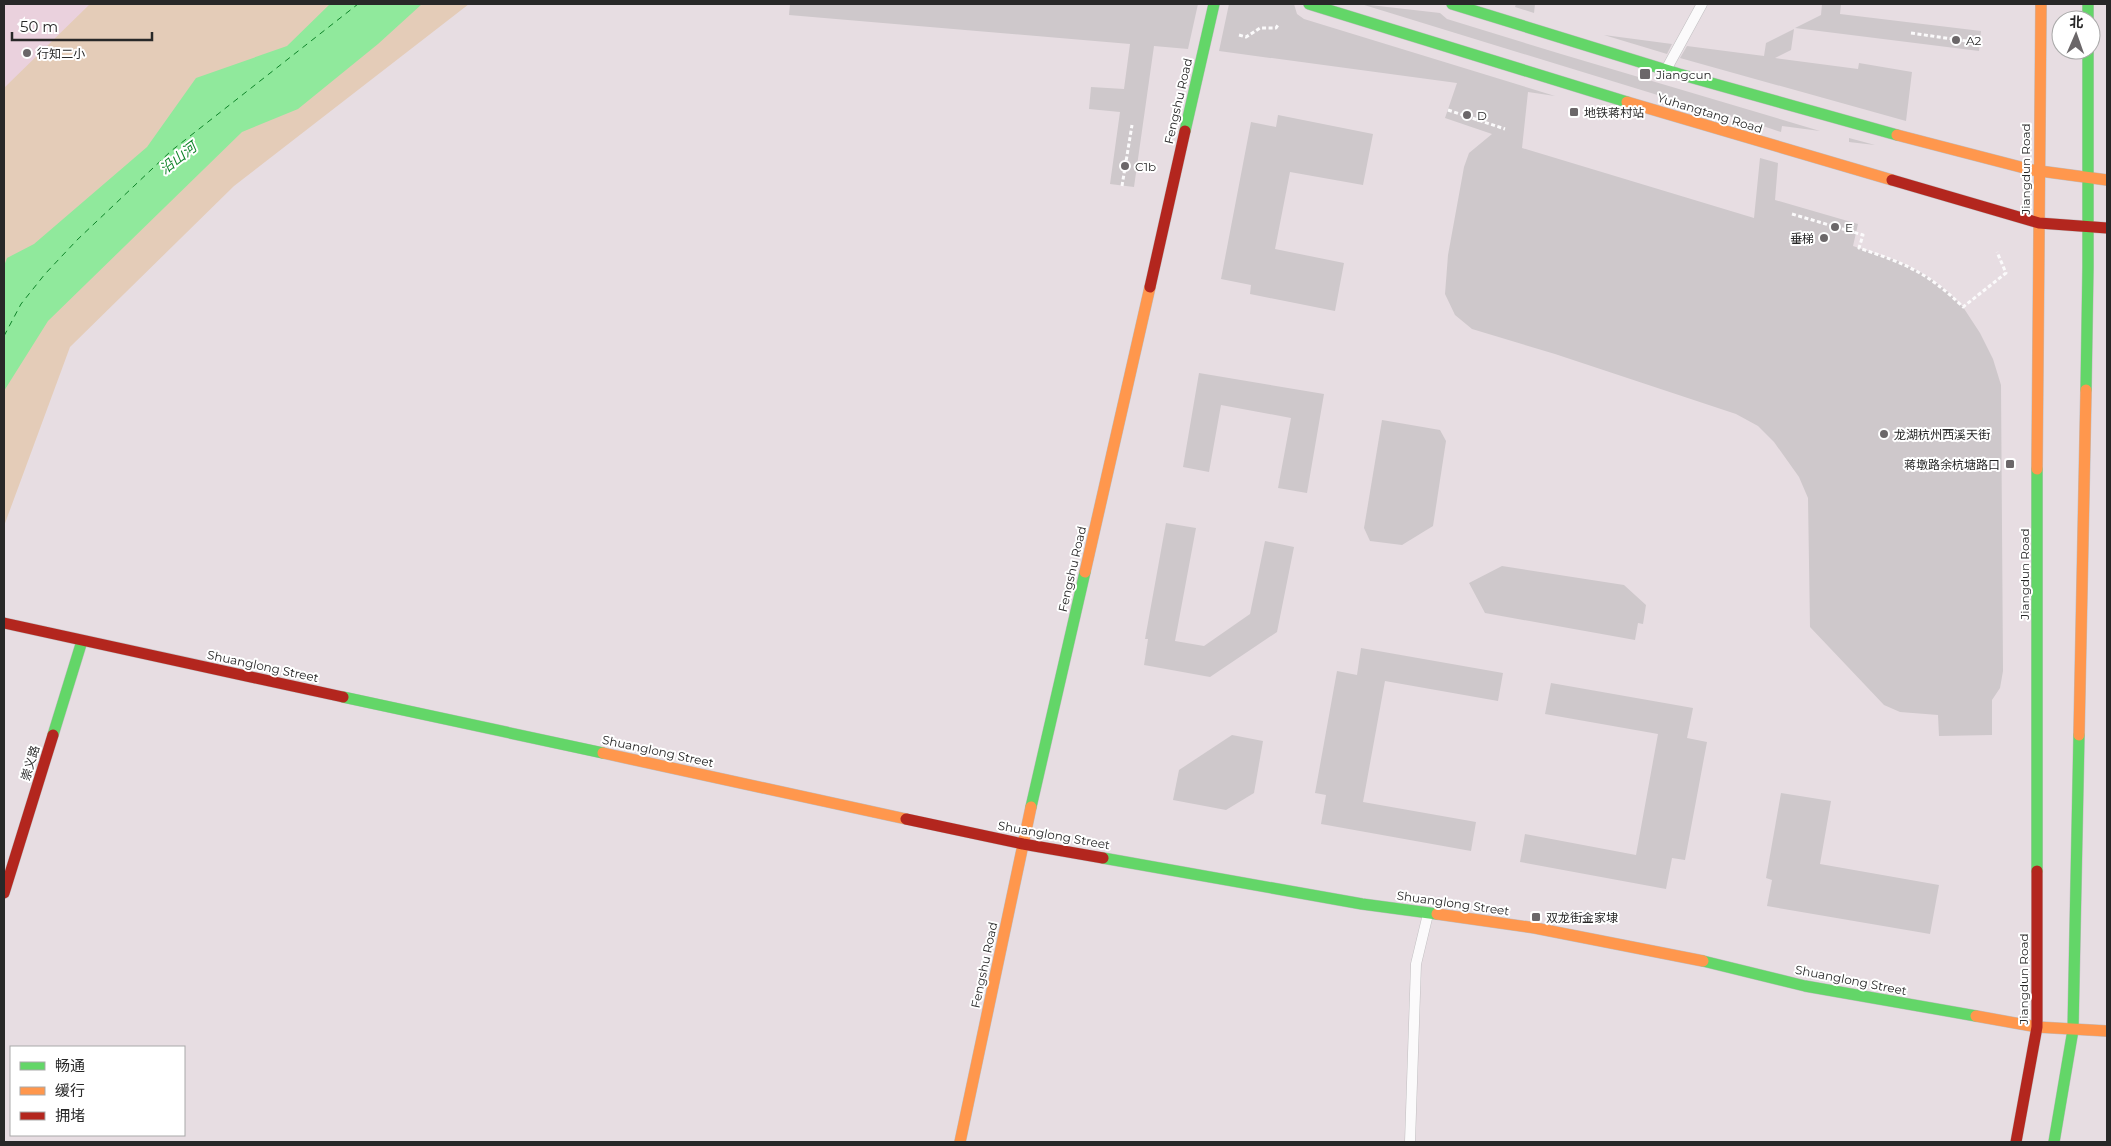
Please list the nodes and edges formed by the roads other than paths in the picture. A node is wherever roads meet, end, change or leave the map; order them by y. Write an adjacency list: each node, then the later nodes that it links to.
1 (1214, 4): 16 (main road, Fengshu Road)
2 (1309, 4): 11 (main road, Yuhangtang Road)
3 (1452, 4): 7 (main road)
4 (1702, 4): 7 (lane)
5 (2041, 4): 8 (main road, Jiangdun Road)
6 (2088, 60): 9 (main road)
7 (1666, 69): 8 (main road)
8 (2038, 171): 9 (main road); 11 (main road, Jiangdun Road)
9 (2089, 179): 10 (main road); 12 (main road)
10 (2107, 180)
11 (2038, 223): 12 (main road, Yuhangtang Road); 19 (main road, Jiangdun Road)
12 (2089, 227): 13 (main road, Yuhangtang Road); 20 (main road)
13 (2107, 228)
14 (4, 623): 15 (main road, Shuanglong Street)
15 (82, 641): 16 (main road, Shuanglong Street); 17 (main road, 崇义路)
16 (1024, 844): 18 (main road, Shuanglong Street); 22 (main road, Fengshu Road)
17 (4, 893)
18 (1428, 913): 19 (main road, Shuanglong Street); 23 (lane)
19 (2037, 1028): 20 (main road, Shuanglong Street); 24 (main road, Jiangdun Road)
20 (2074, 1030): 21 (main road, Shuanglong Street); 25 (main road)
21 (2107, 1031)
22 (960, 1142)
23 (1410, 1142)
24 (2016, 1142)
25 (2054, 1142)

